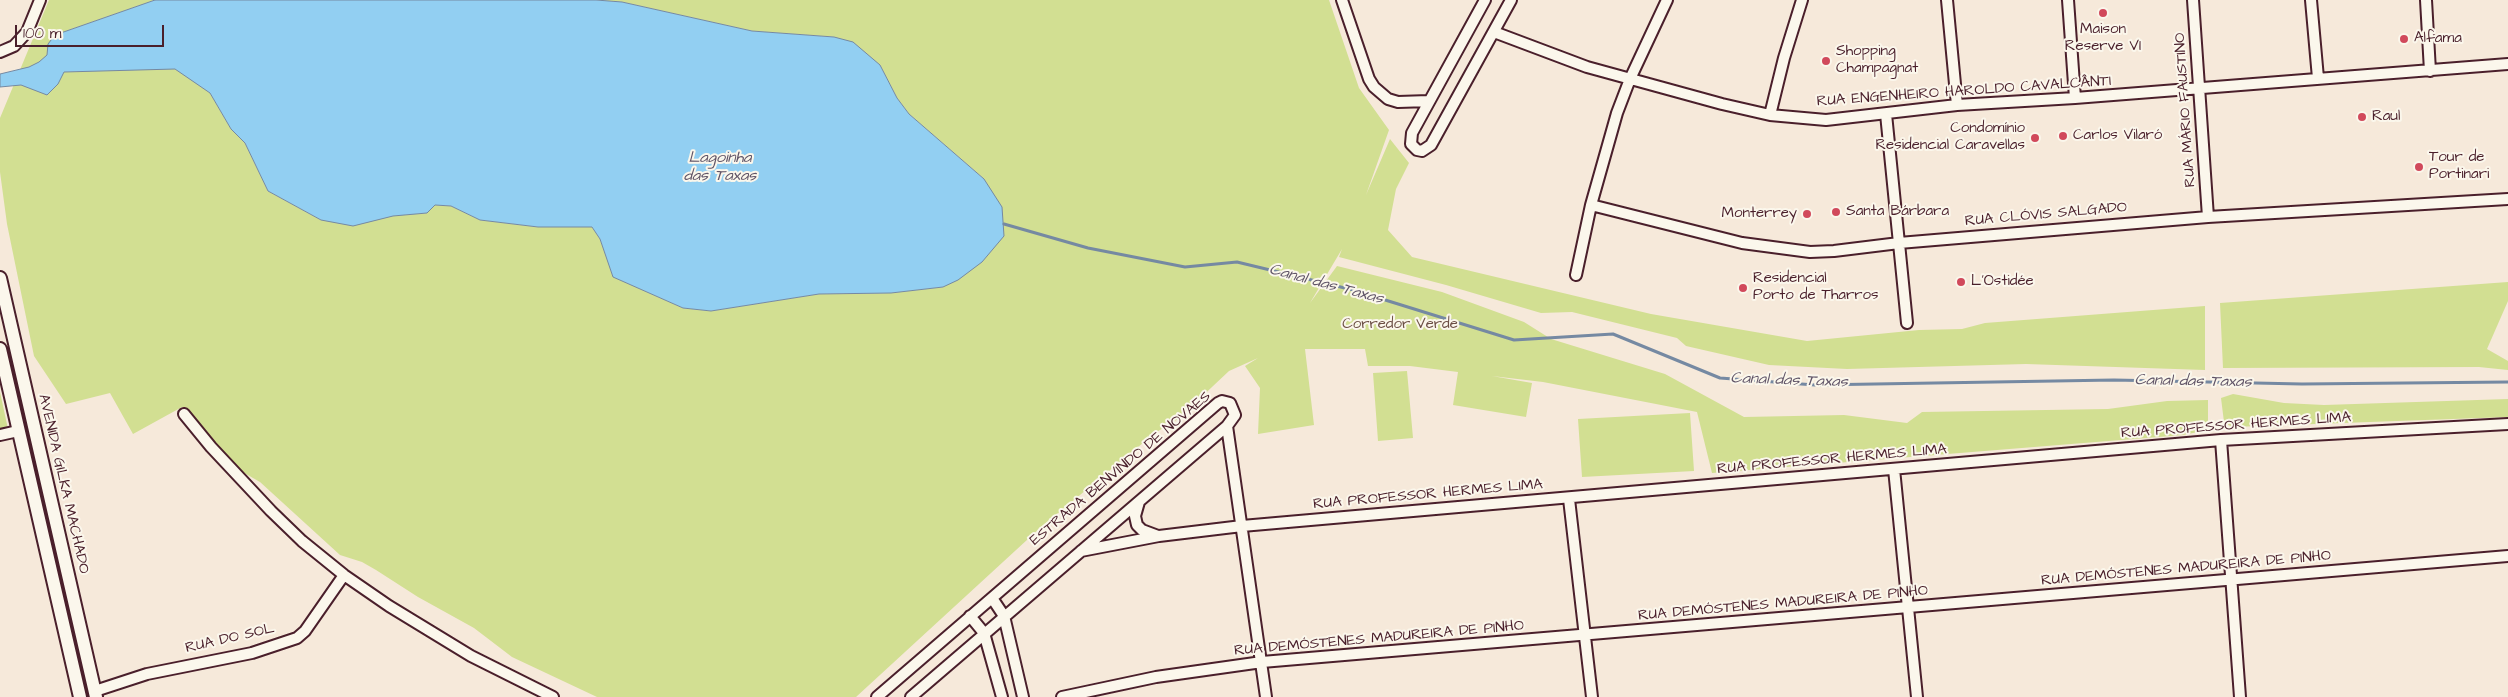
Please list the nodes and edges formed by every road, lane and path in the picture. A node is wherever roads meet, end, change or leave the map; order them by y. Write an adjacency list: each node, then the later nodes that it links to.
1 (40, 0): 13 (street)
2 (1342, 0): 20 (street)
3 (1485, 0): 20 (street)
4 (1512, 0): 12 (street)
5 (1667, 0): 17 (street)
6 (1802, 0): 23 (street)
7 (1947, 0): 21 (street)
8 (2068, 0): 19 (street)
9 (2194, 0): 18 (street, RUA MÁRIO FAUSTINO)
10 (2311, 0): 16 (street)
11 (2426, 0): 15 (street)
12 (1494, 32): 17 (street, RUA ENGENHEIRO HAROLDO CAVALCÂNTI); 20 (street)
13 (0, 52)
14 (2508, 64): 15 (street, RUA ENGENHEIRO HAROLDO CAVALCÂNTI)
15 (2430, 71): 16 (street, RUA ENGENHEIRO HAROLDO CAVALCÂNTI)
16 (2318, 78): 18 (street, RUA ENGENHEIRO HAROLDO CAVALCÂNTI)
17 (1630, 79): 23 (street, RUA ENGENHEIRO HAROLDO CAVALCÂNTI); 25 (street)
18 (2200, 89): 19 (street, RUA ENGENHEIRO HAROLDO CAVALCÂNTI); 26 (street, RUA MÁRIO FAUSTINO)
19 (2075, 98): 21 (street, RUA ENGENHEIRO HAROLDO CAVALCÂNTI)
20 (1428, 101)
21 (1957, 105): 22 (street, RUA ENGENHEIRO HAROLDO CAVALCÂNTI)
22 (1886, 114): 23 (street, RUA ENGENHEIRO HAROLDO CAVALCÂNTI); 27 (street)
23 (1770, 115)
24 (2508, 199): 26 (street, RUA CLÓVIS SALGADO)
25 (1591, 205): 27 (street, RUA CLÓVIS SALGADO); 28 (street)
26 (2208, 217): 27 (street, RUA CLÓVIS SALGADO)
27 (1899, 243): 30 (street)
28 (1576, 275)
29 (0, 278): 32 (street, AVENIDA GILKA MACHADO)
30 (1906, 323)
31 (0, 349): 33 (street)
32 (25, 391): 33 (street); 45 (street, AVENIDA GILKA MACHADO)
33 (10, 394): 37 (street)
34 (184, 414): 49 (street)
35 (2508, 424): 39 (street, RUA PROFESSOR HERMES LIMA)
36 (1227, 426): 42 (street); 43 (street); 51 (street, ESTRADA BENVINDO DE NOVAES)
37 (18, 431): 38 (street); 46 (street)
38 (0, 435)
39 (2221, 440): 40 (street, RUA PROFESSOR HERMES LIMA); 50 (street)
40 (1894, 469): 41 (street, RUA PROFESSOR HERMES LIMA); 52 (street)
41 (1569, 499): 43 (street, RUA PROFESSOR HERMES LIMA); 56 (street)
42 (1139, 502): 44 (street); 47 (street)
43 (1242, 526): 44 (street, RUA PROFESSOR HERMES LIMA); 57 (street)
44 (1159, 536): 47 (street, RUA PROFESSOR HERMES LIMA)
45 (59, 539): 46 (street); 58 (street, AVENIDA GILKA MACHADO)
46 (44, 543): 59 (street)
47 (1081, 551): 54 (street)
48 (2508, 556): 50 (street, RUA DEMÓSTENES MADUREIRA DE PINHO)
49 (344, 575): 58 (street, RUA DO SOL); 60 (street)
50 (2231, 580): 52 (street, RUA DEMÓSTENES MADUREIRA DE PINHO); 69 (street)
51 (992, 598): 53 (street, ESTRADA BENVINDO DE NOVAES); 54 (street)
52 (1908, 607): 56 (street, RUA DEMÓSTENES MADUREIRA DE PINHO); 68 (street)
53 (970, 616): 55 (street); 61 (street, ESTRADA BENVINDO DE NOVAES)
54 (1004, 616): 55 (street); 64 (street)
55 (984, 633): 62 (street); 63 (street)
56 (1584, 636): 57 (street, RUA DEMÓSTENES MADUREIRA DE PINHO); 67 (street)
57 (1262, 662): 65 (street, RUA DEMÓSTENES MADUREIRA DE PINHO); 66 (street)
58 (96, 694)
59 (80, 697)
60 (553, 697)
61 (877, 697)
62 (911, 697)
63 (1002, 697)
64 (1023, 697)
65 (1062, 697)
66 (1266, 697)
67 (1592, 697)
68 (1917, 697)
69 (2240, 697)

